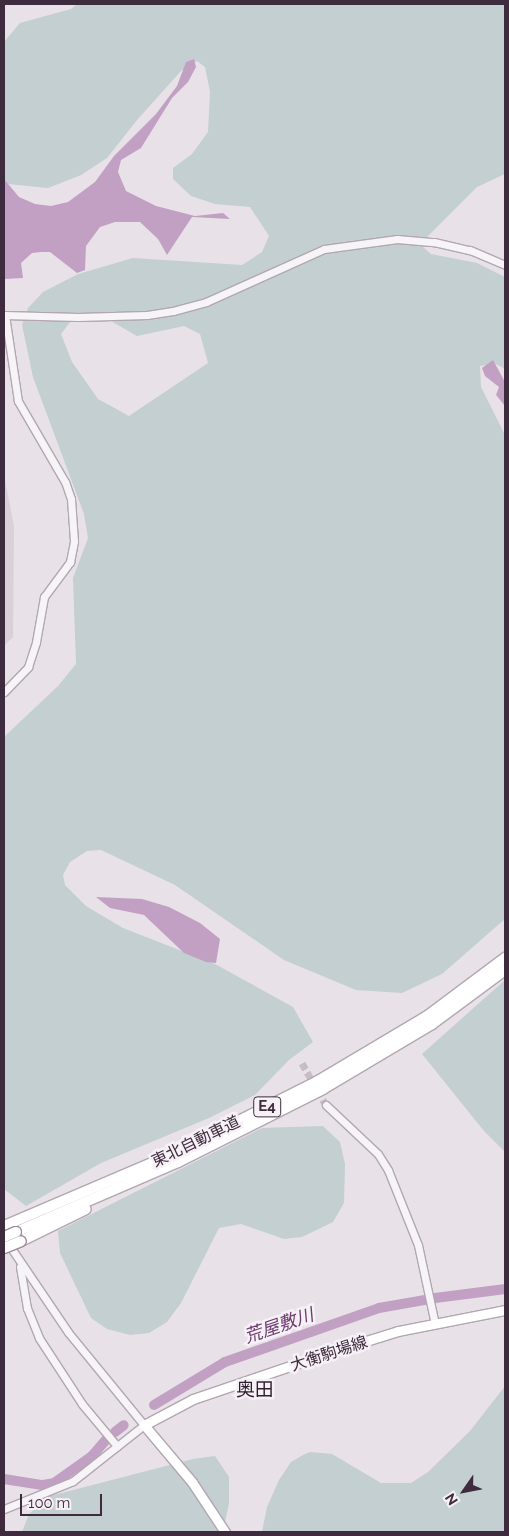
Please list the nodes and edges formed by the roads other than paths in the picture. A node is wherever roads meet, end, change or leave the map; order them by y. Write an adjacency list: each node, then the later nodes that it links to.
1 (505, 265): 2 (street)
2 (4, 314): 3 (street)
3 (4, 692)
4 (505, 958): 7 (highway, 東北自動車道 / E4)
5 (505, 970): 7 (highway, 東北自動車道 / E4)
6 (326, 1106): 12 (street)
7 (13, 1231): 8 (highway, 東北自動車道 / E4, bridge); 9 (highway, bridge)
8 (4, 1237): 10 (street)
9 (4, 1248)
10 (19, 1262): 13 (street); 14 (street)
11 (505, 1310): 12 (main road, 大衡駒場線)
12 (435, 1324): 13 (main road, 大衡駒場線)
13 (144, 1425): 14 (street); 16 (main road)
14 (117, 1446): 15 (street)
15 (4, 1510)
16 (225, 1532)

